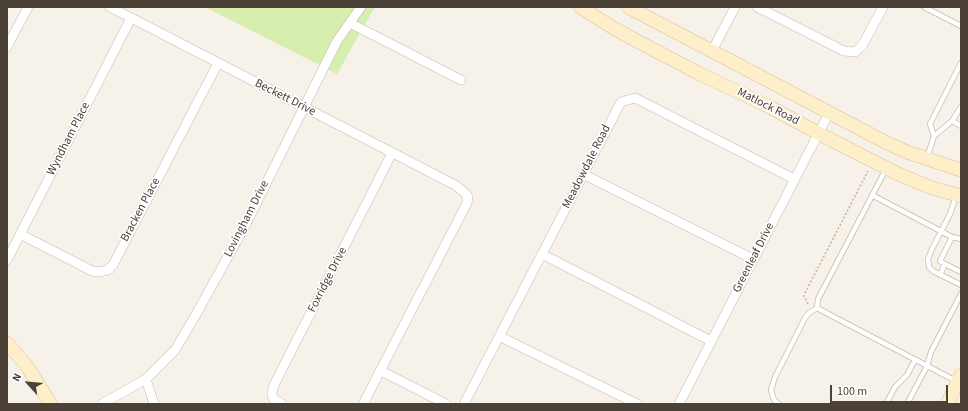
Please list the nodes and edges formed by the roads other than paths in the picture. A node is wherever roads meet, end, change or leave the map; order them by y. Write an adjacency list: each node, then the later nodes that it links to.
1 (28, 7): 13 (street)
2 (110, 7): 10 (street, Beckett Drive)
3 (361, 7): 11 (street, Lovingham Drive)
4 (580, 7): 23 (main road, Matlock Road)
5 (628, 7): 14 (main road, Matlock Road)
6 (735, 7): 14 (street)
7 (757, 7): 8 (street)
8 (882, 7)
9 (924, 7): 12 (lane)
10 (131, 18): 15 (street, Beckett Drive); 34 (street, Wyndham Place)
11 (350, 23): 17 (street); 18 (street, Lovingham Drive)
12 (961, 26)
13 (7, 47)
14 (712, 51): 20 (main road, Matlock Road)
15 (218, 63): 18 (street, Beckett Drive); 34 (street, Bracken Place)
16 (961, 63): 24 (lane)
17 (461, 80)
18 (303, 107): 25 (street, Beckett Drive); 52 (street, Lovingham Drive)
19 (961, 107): 21 (lane)
20 (828, 113): 23 (street, Greenleaf Drive); 26 (main road, Matlock Road)
21 (952, 122): 22 (lane); 24 (lane)
22 (961, 126)
23 (818, 133): 27 (main road, Matlock Road); 30 (street, Greenleaf Drive)
24 (934, 136): 26 (lane)
25 (392, 153): 51 (street, Beckett Drive); 57 (street, Foxridge Drive)
26 (926, 159): 28 (main road, Matlock Road)
27 (886, 168): 31 (lane); 32 (main road, Matlock Road)
28 (961, 170)
29 (583, 174): 30 (street, Meadowdale Road); 37 (street, Meadowdale Road); 38 (street)
30 (794, 179): 38 (street, Greenleaf Drive)
31 (872, 195): 33 (lane); 45 (lane)
32 (959, 195): 33 (lane)
33 (941, 231): 35 (lane); 42 (lane)
34 (20, 234): 39 (street, Wyndham Place)
35 (952, 237): 36 (lane); 40 (lane)
36 (961, 239)
37 (542, 254): 46 (street, Meadowdale Road); 47 (street)
38 (753, 259): 47 (street, Greenleaf Drive)
39 (7, 260)
40 (945, 264): 41 (lane); 42 (lane)
41 (961, 272)
42 (940, 275): 43 (lane)
43 (961, 285)
44 (961, 294): 50 (lane)
45 (817, 308): 49 (lane); 63 (lane)
46 (499, 336): 60 (street, Meadowdale Road); 61 (street)
47 (711, 341): 62 (street, Greenleaf Drive)
48 (7, 343): 54 (main road)
49 (915, 360): 50 (lane); 64 (lane)
50 (927, 366): 53 (lane); 65 (lane)
51 (381, 371): 58 (street); 59 (street)
52 (146, 379): 55 (street, Lovingham Drive); 56 (street)
53 (960, 380): 66 (main road)
54 (51, 404)
55 (102, 404)
56 (154, 404)
57 (282, 404)
58 (363, 404)
59 (446, 404)
60 (464, 404)
61 (637, 404)
62 (679, 404)
63 (778, 404)
64 (886, 404)
65 (907, 404)
66 (947, 404)

